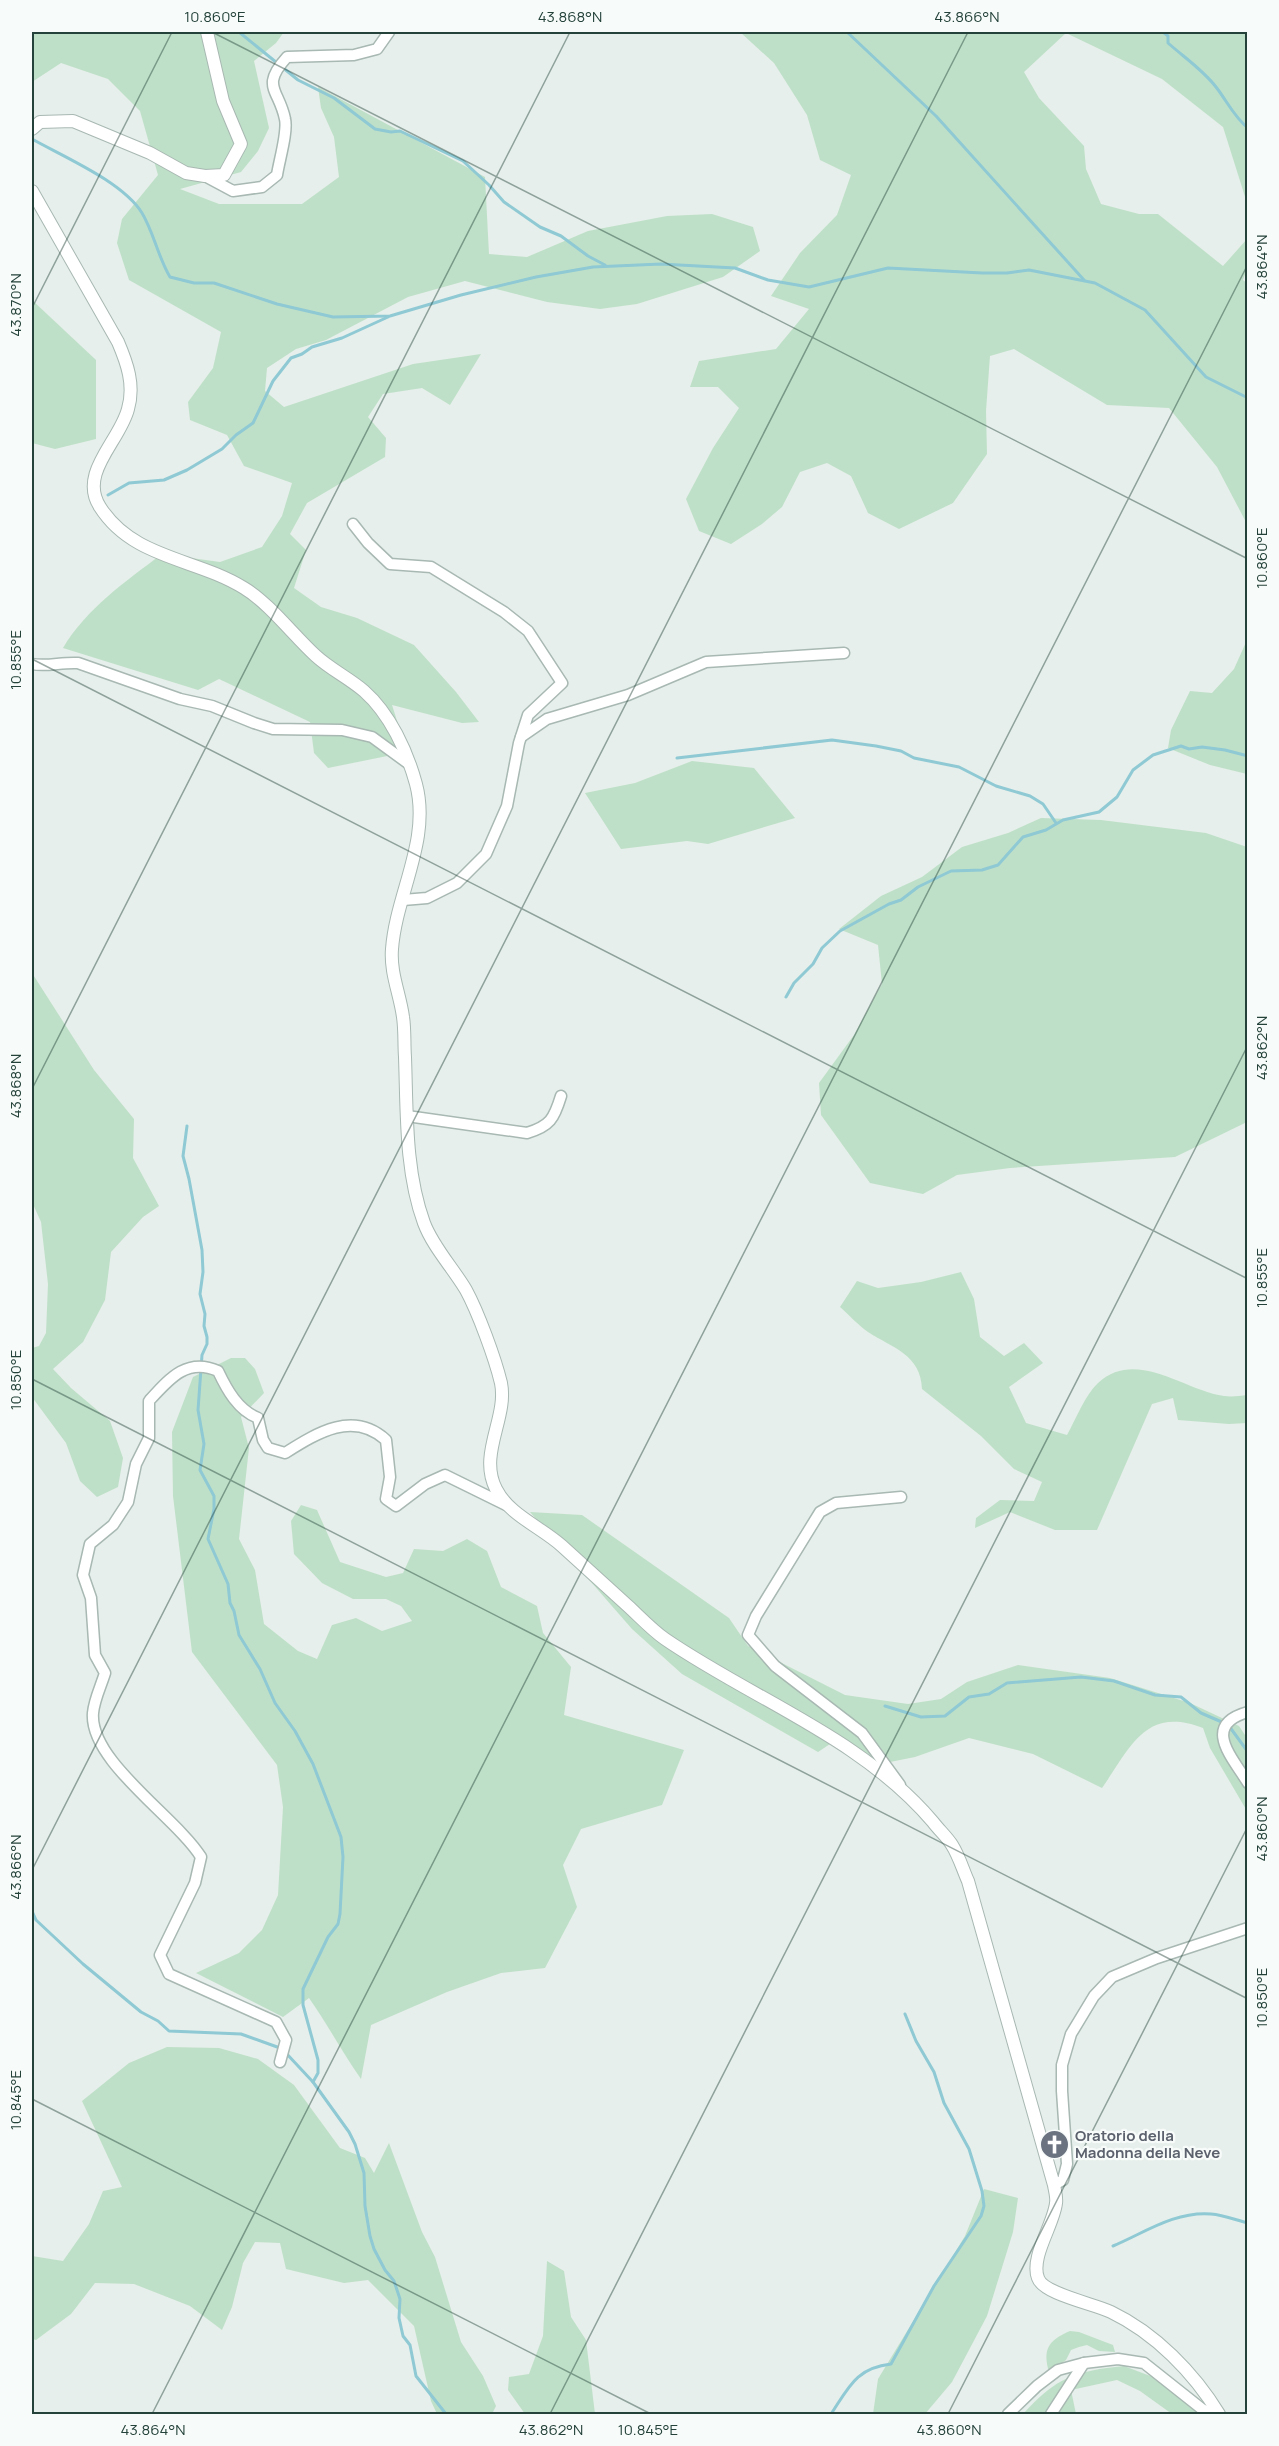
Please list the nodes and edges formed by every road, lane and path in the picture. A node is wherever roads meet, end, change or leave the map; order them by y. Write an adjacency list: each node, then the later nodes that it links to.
1 (207, 32): 4 (street)
2 (389, 32): 4 (street)
3 (32, 129): 4 (street)
4 (205, 176)
5 (32, 191): 10 (street)
6 (353, 524): 9 (street)
7 (844, 653): 9 (street)
8 (32, 664): 10 (street)
9 (521, 737): 11 (street)
10 (409, 764): 11 (street)
11 (403, 900): 13 (street)
12 (561, 1096): 13 (street)
13 (407, 1116): 15 (street)
14 (901, 1497): 18 (street)
15 (507, 1505): 18 (street); 20 (street)
16 (1248, 1712): 17 (street)
17 (1248, 1783)
18 (905, 1792): 21 (street)
19 (1248, 1928): 21 (street)
20 (280, 2062)
21 (1054, 2185): 26 (street)
22 (1084, 2363): 23 (street); 24 (street); 25 (street)
23 (1008, 2415)
24 (1051, 2415)
25 (1213, 2415)
26 (1219, 2415)

